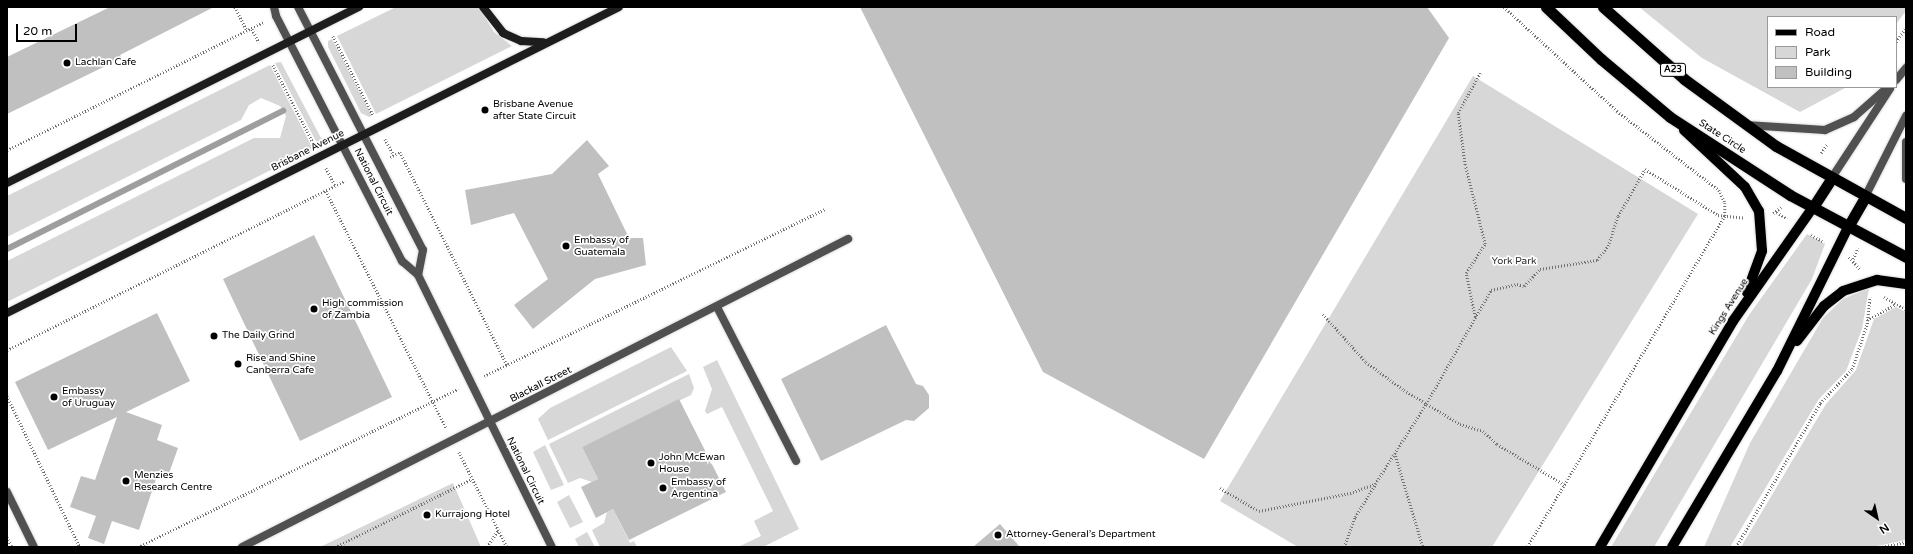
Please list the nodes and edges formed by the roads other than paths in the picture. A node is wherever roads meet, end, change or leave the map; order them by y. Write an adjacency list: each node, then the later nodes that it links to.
1 (274, 7): 10 (street, National Circuit)
2 (298, 7): 8 (street, National Circuit)
3 (359, 7): 8 (main road)
4 (483, 7): 9 (main road)
5 (619, 7): 9 (main road, Brisbane Avenue)
6 (1546, 7): 15 (highway, State Circle)
7 (1603, 7): 17 (highway, A23)
8 (310, 31): 10 (main road); 18 (street, National Circuit)
9 (559, 36): 18 (main road, Brisbane Avenue)
10 (289, 42): 20 (street, National Circuit); 23 (main road)
11 (1906, 68): 12 (street)
12 (1897, 79)
13 (1889, 88): 17 (street)
14 (1889, 88): 21 (street, Kings Avenue)
15 (1670, 116): 25 (highway, State Circle); 34 (main road)
16 (1906, 116): 24 (street)
17 (1746, 125): 21 (highway, A23)
18 (364, 134): 20 (main road, Brisbane Avenue); 30 (street, National Circuit)
19 (1906, 142): 22 (street)
20 (342, 145): 30 (street, National Circuit); 33 (main road, Brisbane Avenue)
21 (1831, 179): 24 (highway, A23); 25 (highway, Kings Avenue)
22 (1906, 179)
23 (7, 183)
24 (1865, 197): 26 (highway, A23); 27 (highway)
25 (1813, 207): 27 (highway, State Circle); 34 (main road, Kings Avenue)
26 (1906, 218)
27 (1849, 225): 29 (highway, State Circle); 35 (main road)
28 (848, 239): 32 (street, Blackall Street)
29 (1906, 257)
30 (418, 274): 36 (street, National Circuit)
31 (1906, 284): 35 (main road)
32 (717, 307): 36 (street, Blackall Street); 37 (street)
33 (7, 313)
34 (1733, 321): 42 (main road, Kings Avenue)
35 (1777, 371): 43 (main road)
36 (490, 422): 40 (street, Blackall Street); 41 (street, National Circuit)
37 (796, 461)
38 (7, 492): 39 (street)
39 (34, 547)
40 (242, 547)
41 (552, 547)
42 (1600, 547)
43 (1672, 547)

